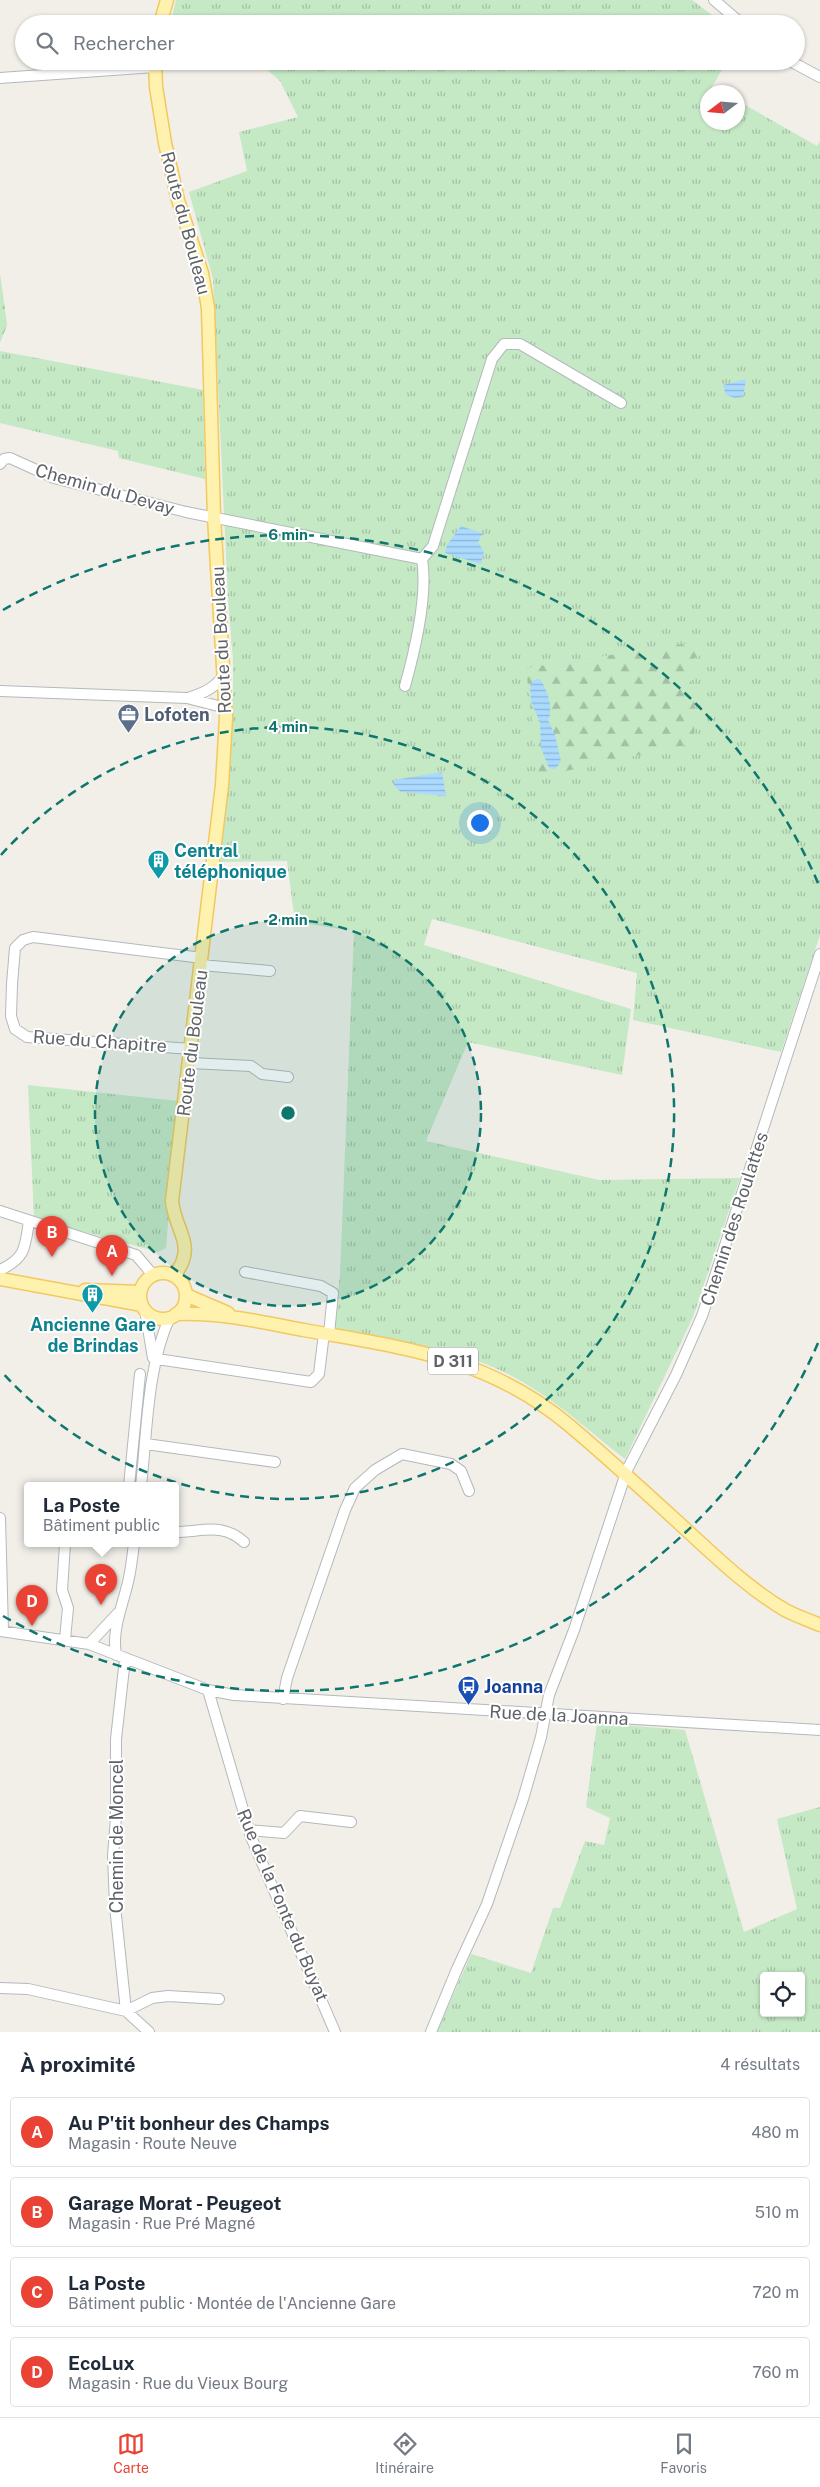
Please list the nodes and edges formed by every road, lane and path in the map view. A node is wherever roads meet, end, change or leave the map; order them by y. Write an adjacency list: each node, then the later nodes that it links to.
1 (166, 0): 3 (main road)
2 (714, 0): 4 (street)
3 (162, 15)
4 (732, 15)
5 (805, 69): 8 (street)
6 (89, 70): 9 (street)
7 (156, 70): 12 (main road, Route du Bouleau)
8 (820, 77)
9 (0, 78)
10 (621, 403): 13 (street)
11 (0, 464): 12 (street, Chemin du Devay)
12 (214, 517): 13 (street); 14 (main road, Route du Bouleau)
13 (422, 559): 15 (street)
14 (225, 674): 17 (street); 18 (main road, Route du Bouleau)
15 (405, 686)
16 (0, 692): 17 (street)
17 (187, 698): 18 (street)
18 (226, 708): 20 (main road, Route du Bouleau)
19 (820, 954): 44 (street, Chemin des Roulattes)
20 (202, 962): 21 (street); 23 (street, Rue du Chapitre); 24 (main road, Route du Bouleau)
21 (270, 971)
22 (0, 984): 23 (street)
23 (12, 984): 24 (street, Rue du Chapitre)
24 (191, 1049): 25 (main road, Route du Bouleau)
25 (190, 1063): 26 (street); 32 (main road, Route du Bouleau)
26 (288, 1077)
27 (0, 1211): 28 (street)
28 (29, 1221): 29 (street); 31 (street)
29 (0, 1270)
30 (245, 1272): 38 (street)
31 (153, 1275): 32 (main road); 35 (main road)
32 (174, 1276): 34 (main road)
33 (0, 1279): 35 (main road)
34 (186, 1296): 36 (main road); 37 (main road, D 311)
35 (142, 1303): 36 (main road); 40 (street)
36 (173, 1316): 37 (main road, D 311); 39 (street)
37 (249, 1320): 38 (main road, D 311)
38 (326, 1334): 39 (street); 44 (main road, D 311)
39 (157, 1359): 40 (street)
40 (154, 1372): 42 (street)
41 (140, 1374): 45 (street)
42 (146, 1444): 43 (street); 46 (street)
43 (275, 1462)
44 (625, 1474): 55 (main road, D 311); 63 (street, Chemin des Roulattes)
45 (129, 1482)
46 (141, 1482)
47 (469, 1491): 62 (street)
48 (0, 1518): 53 (street)
49 (179, 1532): 50 (street)
50 (244, 1542)
51 (65, 1547): 58 (street)
52 (134, 1547): 54 (street)
53 (1, 1603): 57 (street)
54 (120, 1610): 56 (street); 59 (street)
55 (820, 1625)
56 (115, 1630): 59 (street); 60 (street, Chemin de Moncel)
57 (2, 1631): 58 (street, Rue de la Joanna)
58 (66, 1639): 59 (street, Rue de la Joanna)
59 (94, 1646): 60 (street, Rue de la Joanna)
60 (121, 1657): 61 (street, Rue de la Joanna); 69 (street, Chemin de Moncel)
61 (208, 1690): 62 (street, Rue de la Joanna); 66 (street, Rue de la Fonte du Buyat)
62 (282, 1699): 63 (street, Rue de la Joanna)
63 (545, 1715): 64 (street, Rue de la Joanna); 72 (street, Chemin des Roulattes)
64 (820, 1730)
65 (351, 1822): 66 (street)
66 (249, 1830): 71 (street, Rue de la Fonte du Buyat)
67 (0, 1988): 69 (street)
68 (219, 1999): 69 (street)
69 (126, 2011): 70 (street)
70 (149, 2032)
71 (335, 2032)
72 (432, 2032)

